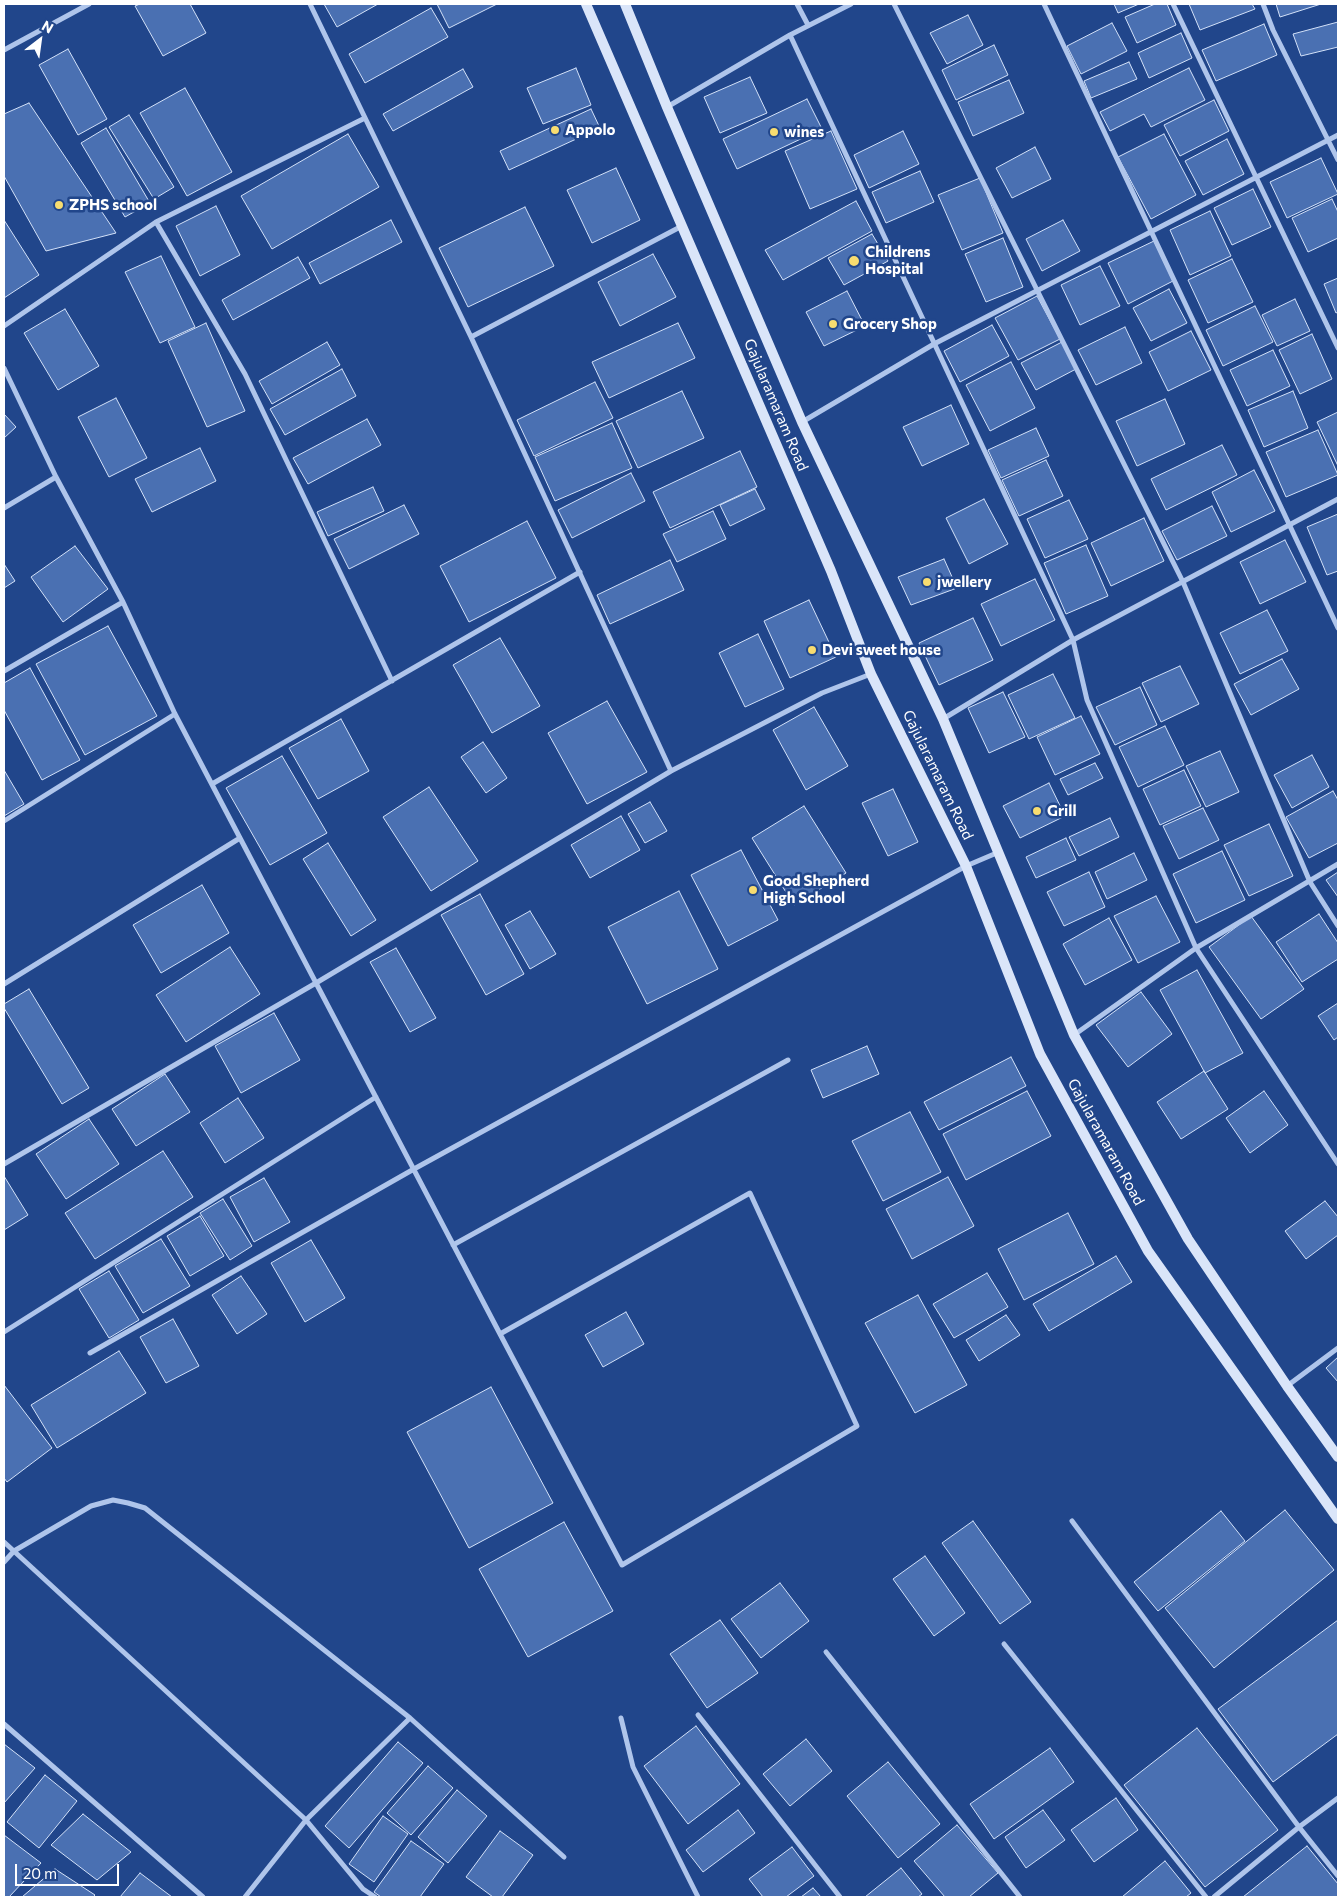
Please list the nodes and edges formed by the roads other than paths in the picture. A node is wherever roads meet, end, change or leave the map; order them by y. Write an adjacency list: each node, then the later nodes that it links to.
1 (89, 4): 13 (street)
2 (310, 4): 15 (street)
3 (586, 4): 21 (main road, Gajularamaram Road)
4 (625, 4): 14 (main road, Gajularamaram Road)
5 (797, 4): 11 (street)
6 (851, 4): 11 (street)
7 (894, 4): 23 (street)
8 (1044, 4): 22 (street)
9 (1173, 4): 19 (street)
10 (1263, 4): 17 (street)
11 (808, 25): 12 (street)
12 (790, 35): 14 (street); 26 (street)
13 (4, 50)
14 (667, 107): 29 (main road, Gajularamaram Road)
15 (366, 118): 20 (street); 25 (street)
16 (1338, 135): 17 (street)
17 (1329, 140): 18 (street); 19 (street)
18 (1338, 160)
19 (1256, 177): 22 (street); 27 (street)
20 (156, 222): 24 (street); 41 (street)
21 (682, 226): 25 (street); 40 (main road, Gajularamaram Road)
22 (1151, 231): 23 (street); 33 (street)
23 (1037, 290): 26 (street); 35 (street)
24 (4, 326)
25 (471, 338): 34 (street)
26 (934, 344): 29 (street); 38 (street)
27 (1338, 348)
28 (4, 368): 30 (street)
29 (802, 422): 43 (main road, Gajularamaram Road)
30 (56, 477): 32 (street); 36 (street)
31 (1338, 499): 33 (street)
32 (4, 508)
33 (1289, 524): 35 (street); 37 (street)
34 (580, 572): 41 (street); 44 (street)
35 (1183, 582): 38 (street); 51 (street)
36 (123, 602): 39 (street); 42 (street)
37 (1338, 628)
38 (1073, 640): 43 (street); 53 (street)
39 (4, 671)
40 (871, 674): 44 (street); 50 (main road, Gajularamaram Road)
41 (392, 680): 45 (street)
42 (175, 714): 45 (street); 46 (street)
43 (943, 719): 48 (main road, Gajularamaram Road)
44 (671, 771): 54 (street)
45 (212, 784): 47 (street)
46 (4, 821)
47 (240, 838): 54 (street); 55 (street)
48 (999, 851): 50 (street); 56 (main road, Gajularamaram Road)
49 (1338, 864): 51 (street)
50 (966, 866): 61 (street); 69 (main road, Gajularamaram Road)
51 (1310, 882): 52 (street); 53 (street)
52 (1338, 926)
53 (1196, 948): 56 (street); 60 (street)
54 (316, 983): 58 (street); 59 (street)
55 (4, 984)
56 (1074, 1035): 67 (main road, Gajularamaram Road)
57 (788, 1060): 62 (street)
58 (376, 1097): 61 (street); 63 (street)
59 (4, 1164)
60 (1338, 1164)
61 (414, 1169): 62 (street); 66 (street)
62 (454, 1245): 64 (street)
63 (4, 1332)
64 (500, 1334): 64 (street)
65 (1338, 1348): 67 (street)
66 (90, 1354)
67 (1287, 1386): 68 (main road, Gajularamaram Road)
68 (1338, 1457)
69 (1338, 1518)
70 (1072, 1520): 82 (street)
71 (4, 1542): 72 (street)
72 (14, 1551): 73 (street); 77 (street); 81 (street)
73 (4, 1562)
74 (1004, 1644): 91 (street)
75 (826, 1652): 90 (street)
76 (698, 1714): 89 (street)
77 (410, 1718): 81 (street); 83 (street)
78 (620, 1718): 88 (street)
79 (4, 1724): 85 (street)
80 (1338, 1798): 82 (street)
81 (306, 1820): 86 (street); 87 (street)
82 (1299, 1828): 84 (street); 92 (street)
83 (564, 1857)
84 (1338, 1876)
85 (203, 1897)
86 (245, 1897)
87 (375, 1897)
88 (698, 1897)
89 (840, 1897)
90 (1020, 1897)
91 (1206, 1897)
92 (1214, 1897)

